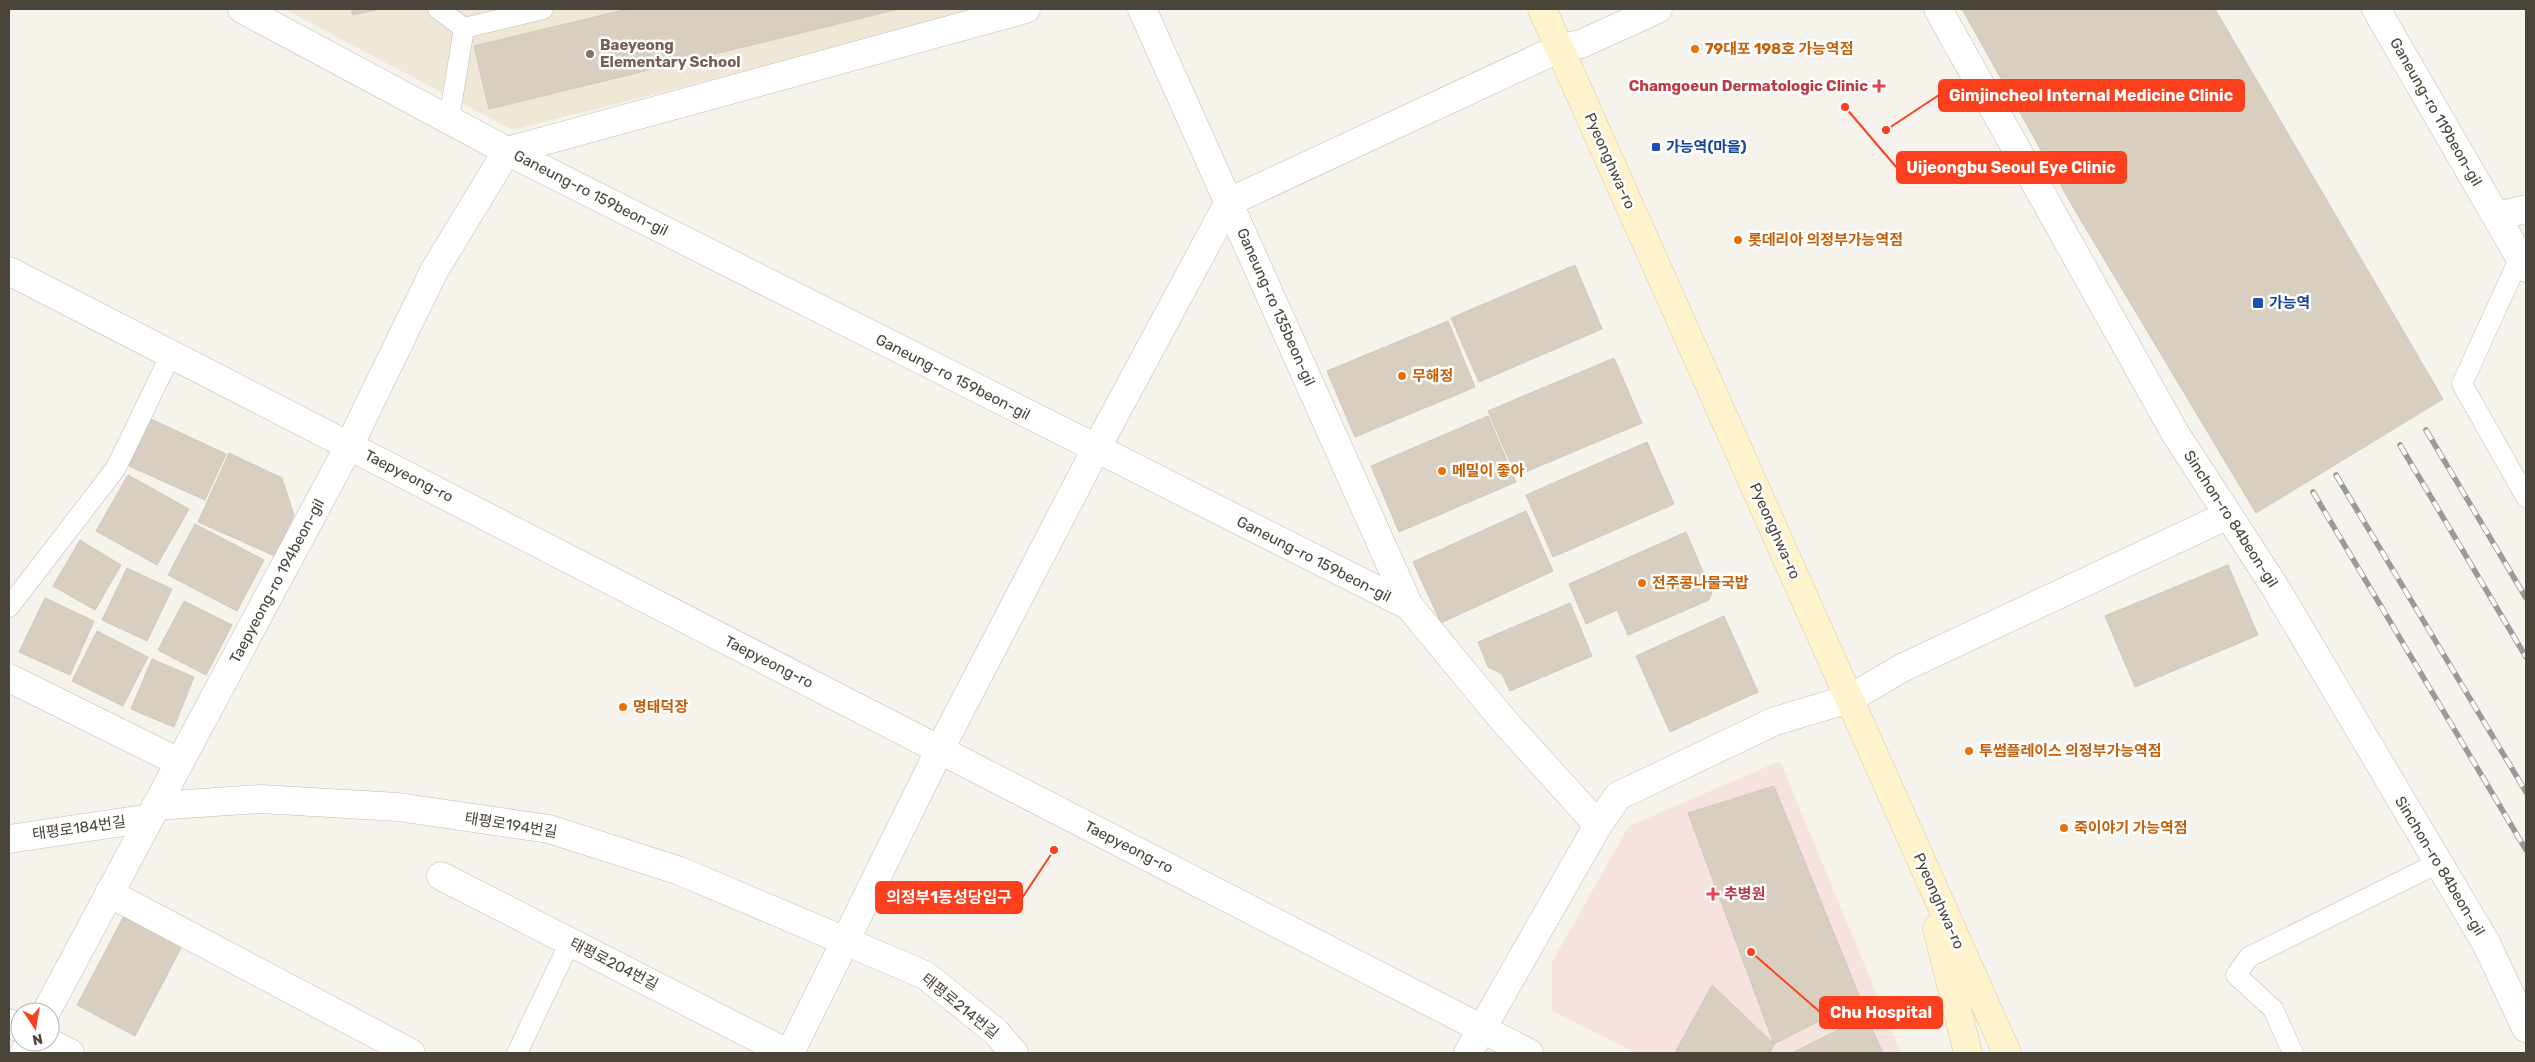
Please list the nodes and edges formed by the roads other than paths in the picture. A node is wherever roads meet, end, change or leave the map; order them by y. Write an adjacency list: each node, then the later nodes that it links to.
1 (242, 9): 12 (street, Ganeung-ro 159beon-gil)
2 (438, 9): 10 (lane)
3 (543, 9): 10 (lane)
4 (1026, 9): 13 (street)
5 (1142, 9): 14 (street, Ganeung-ro 135beon-gil)
6 (1542, 9): 11 (main road, Pyeonghwa-ro)
7 (1658, 9): 11 (street)
8 (1938, 9): 23 (street, Sinchon-ro 84beon-gil)
9 (2376, 9): 16 (street, Ganeung-ro 119beon-gil)
10 (464, 28): 12 (lane)
11 (1560, 48): 14 (street); 27 (main road, Pyeonghwa-ro)
12 (449, 119): 13 (street, Ganeung-ro 159beon-gil)
13 (507, 151): 20 (street, Taepyeong-ro 194beon-gil); 21 (street, Ganeung-ro 159beon-gil)
14 (1229, 202): 21 (street); 24 (street, Ganeung-ro 135beon-gil)
15 (2526, 209): 16 (street)
16 (2497, 216): 17 (street, Ganeung-ro 119beon-gil)
17 (2523, 263): 22 (lane)
18 (9, 271): 19 (street, Taepyeong-ro)
19 (171, 354): 20 (street, Taepyeong-ro); 25 (lane)
20 (349, 446): 28 (street, Taepyeong-ro); 29 (street, Taepyeong-ro 194beon-gil)
21 (1096, 449): 24 (street, Ganeung-ro 159beon-gil); 28 (street)
22 (2526, 496)
23 (2228, 515): 27 (street); 34 (street, Sinchon-ro 84beon-gil)
24 (1409, 606): 31 (street, Ganeung-ro 159beon-gil)
25 (9, 607)
26 (9, 678): 29 (street)
27 (1849, 699): 31 (street); 33 (main road, Pyeonghwa-ro)
28 (940, 749): 37 (street); 40 (street, Taepyeong-ro)
29 (179, 762): 30 (street, Taepyeong-ro 194beon-gil)
30 (153, 812): 32 (street, 태평로184번길); 36 (street, Taepyeong-ro 194beon-gil); 37 (street, 태평로194번길)
31 (1598, 824): 40 (street)
32 (9, 839)
33 (1918, 854): 48 (main road); 49 (main road, Pyeonghwa-ro)
34 (2438, 863): 41 (street, Sinchon-ro 84beon-gil); 50 (lane)
35 (441, 876): 38 (street, 태평로204번길)
36 (109, 893): 39 (street, Taepyeong-ro 194beon-gil); 42 (street)
37 (847, 941): 44 (street); 45 (street, 태평로214번길)
38 (570, 942): 43 (lane); 44 (street, 태평로204번길)
39 (51, 1002)
40 (1481, 1028): 46 (street); 47 (street, Taepyeong-ro)
41 (2526, 1028)
42 (411, 1053)
43 (517, 1053)
44 (789, 1053)
45 (1014, 1053)
46 (1468, 1053)
47 (1529, 1053)
48 (1968, 1053)
49 (2007, 1053)
50 (2293, 1053)

